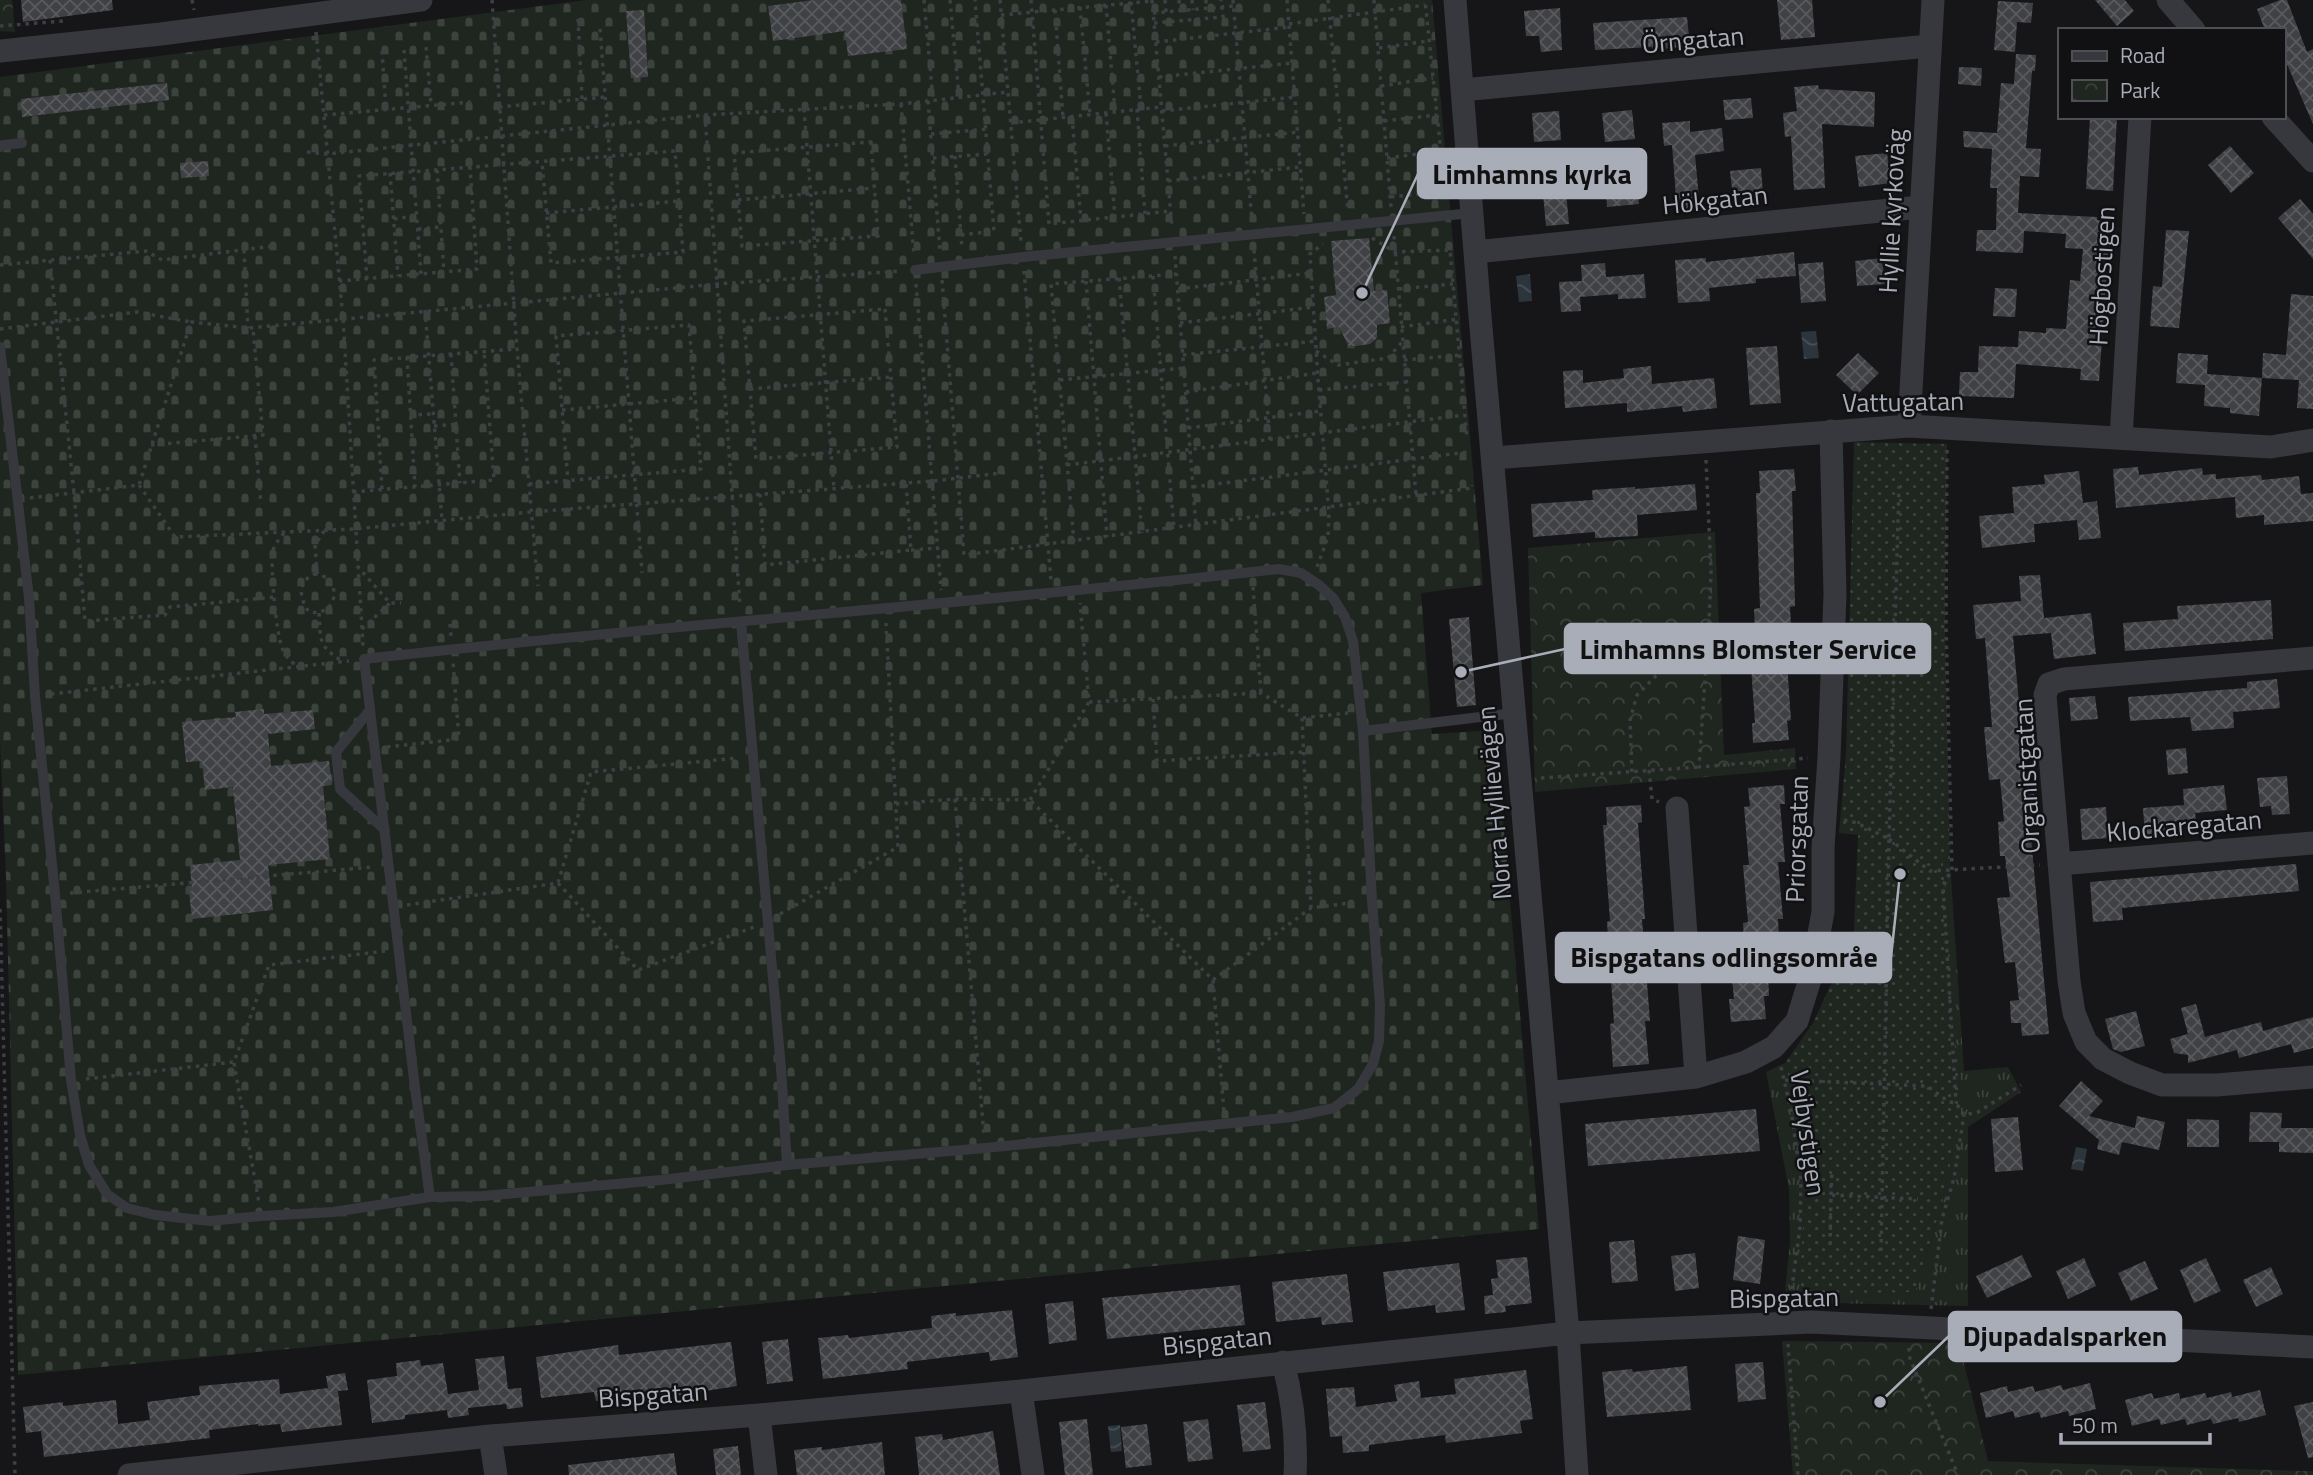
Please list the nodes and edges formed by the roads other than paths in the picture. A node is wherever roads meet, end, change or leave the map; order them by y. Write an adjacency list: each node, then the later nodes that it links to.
1 (421, 0): 7 (street)
2 (1455, 0): 8 (street, Norra Hyllievägen)
3 (1933, 0): 6 (street, Hyllie kyrkoväg)
4 (2168, 0): 5 (street)
5 (2192, 28)
6 (1929, 46): 8 (street, Örngatan); 14 (street, Hyllie kyrkoväg)
7 (0, 51)
8 (1462, 90): 15 (street, Norra Hyllievägen)
9 (2140, 119): 21 (street, Högbostigen)
10 (2275, 119): 13 (street)
11 (22, 143): 12 (lane)
12 (0, 147)
13 (2313, 161)
14 (1920, 208): 16 (street, Hökgatan); 19 (street, Hyllie kyrkoväg)
15 (1472, 213): 16 (street, Norra Hyllievägen); 17 (lane)
16 (1475, 252): 23 (street, Norra Hyllievägen)
17 (915, 270)
18 (0, 347): 37 (lane)
19 (1909, 426): 20 (street, Vattugatan); 21 (street, Vattugatan)
20 (1831, 431): 23 (street, Vattugatan); 33 (street, Priorsgatan)
21 (2121, 438): 22 (street, Vattugatan)
22 (2313, 440)
23 (1493, 458): 27 (street, Norra Hyllievägen)
24 (741, 622): 26 (lane); 28 (lane); 36 (lane)
25 (2313, 658): 32 (street, Organistgatan)
26 (370, 710): 30 (lane); 30 (lane)
27 (1514, 713): 28 (lane); 35 (street, Norra Hyllievägen)
28 (1363, 731): 36 (lane)
29 (1677, 808): 33 (street)
30 (385, 830): 37 (lane)
31 (2313, 843): 32 (street, Klockaregatan)
32 (2059, 864): 34 (street, Organistgatan)
33 (1696, 1077): 35 (street, Priorsgatan)
34 (2313, 1077)
35 (1547, 1093): 38 (street, Norra Hyllievägen)
36 (787, 1165): 37 (lane)
37 (430, 1197)
38 (1568, 1333): 39 (street, Bispgatan); 40 (street, Bispgatan); 50 (street, Norra Hyllievägen)
39 (2313, 1347)
40 (1283, 1362): 41 (street, Bispgatan); 49 (street)
41 (1021, 1391): 42 (street, Bispgatan); 48 (street)
42 (759, 1415): 43 (street, Bispgatan); 47 (street)
43 (490, 1436): 44 (street, Bispgatan); 46 (street)
44 (220, 1470): 45 (street, Bispgatan)
45 (129, 1475)
46 (496, 1475)
47 (766, 1475)
48 (1033, 1475)
49 (1295, 1475)
50 (1577, 1475)

